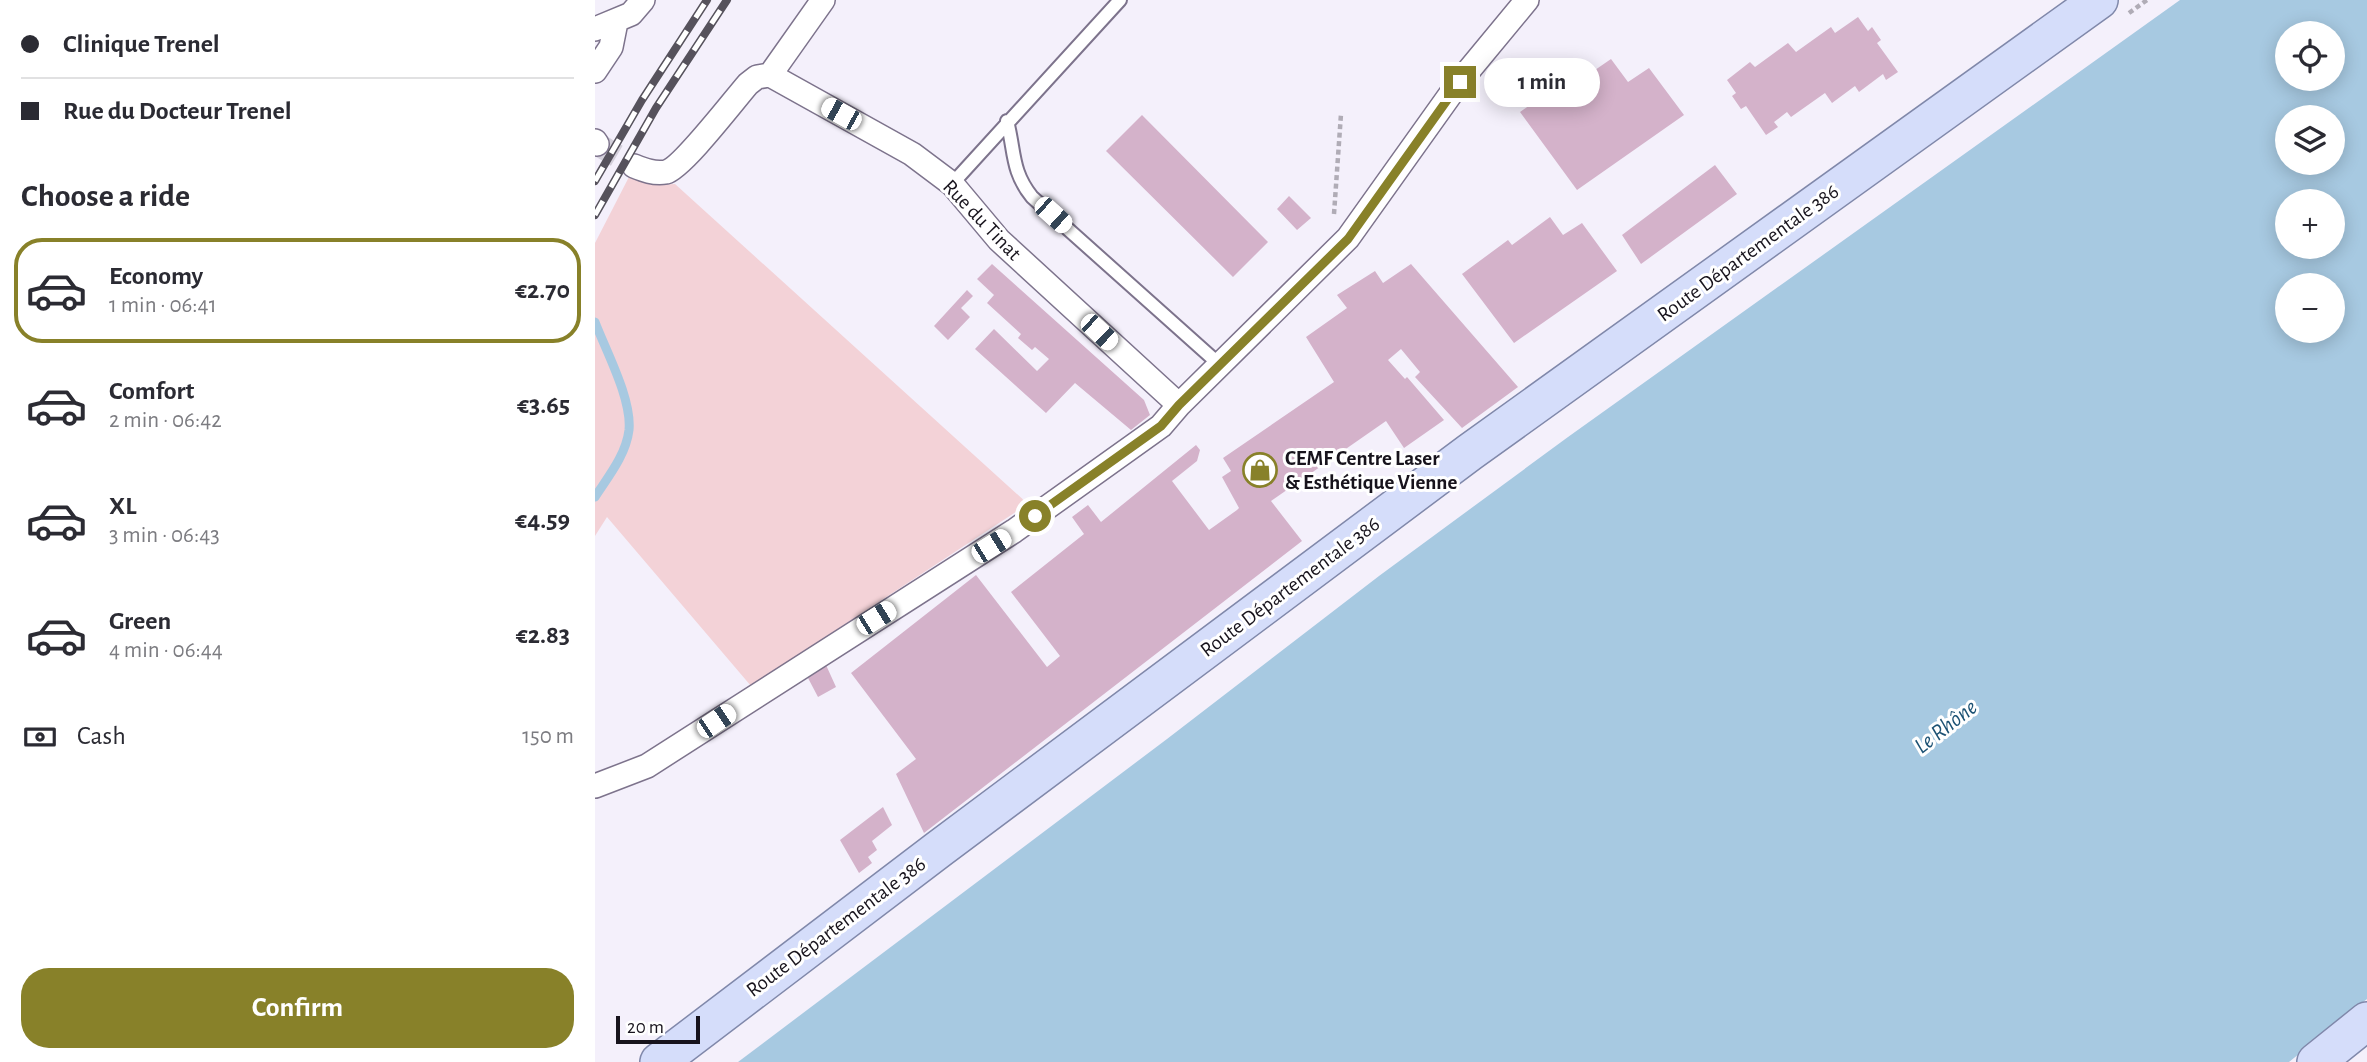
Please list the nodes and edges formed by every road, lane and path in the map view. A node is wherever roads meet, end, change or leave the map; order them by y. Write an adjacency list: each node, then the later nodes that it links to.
1 (643, 0): 6 (street)
2 (823, 0): 8 (street)
3 (1120, 0): 10 (lane)
4 (1527, 0): 13 (street)
5 (2099, 0): 18 (main road, Route Départementale 386)
6 (605, 25): 7 (street)
7 (595, 71)
8 (770, 75): 11 (street); 12 (street, Rue du Tinat)
9 (1341, 114): 13 (path)
10 (1007, 121): 12 (lane); 14 (lane)
11 (634, 166)
12 (952, 184): 15 (street, Rue du Tinat)
13 (1348, 239): 14 (street)
14 (1220, 365): 15 (street)
15 (1179, 405): 16 (street)
16 (595, 786)
17 (2367, 1021): 19 (main road)
18 (659, 1062)
19 (2316, 1062)

